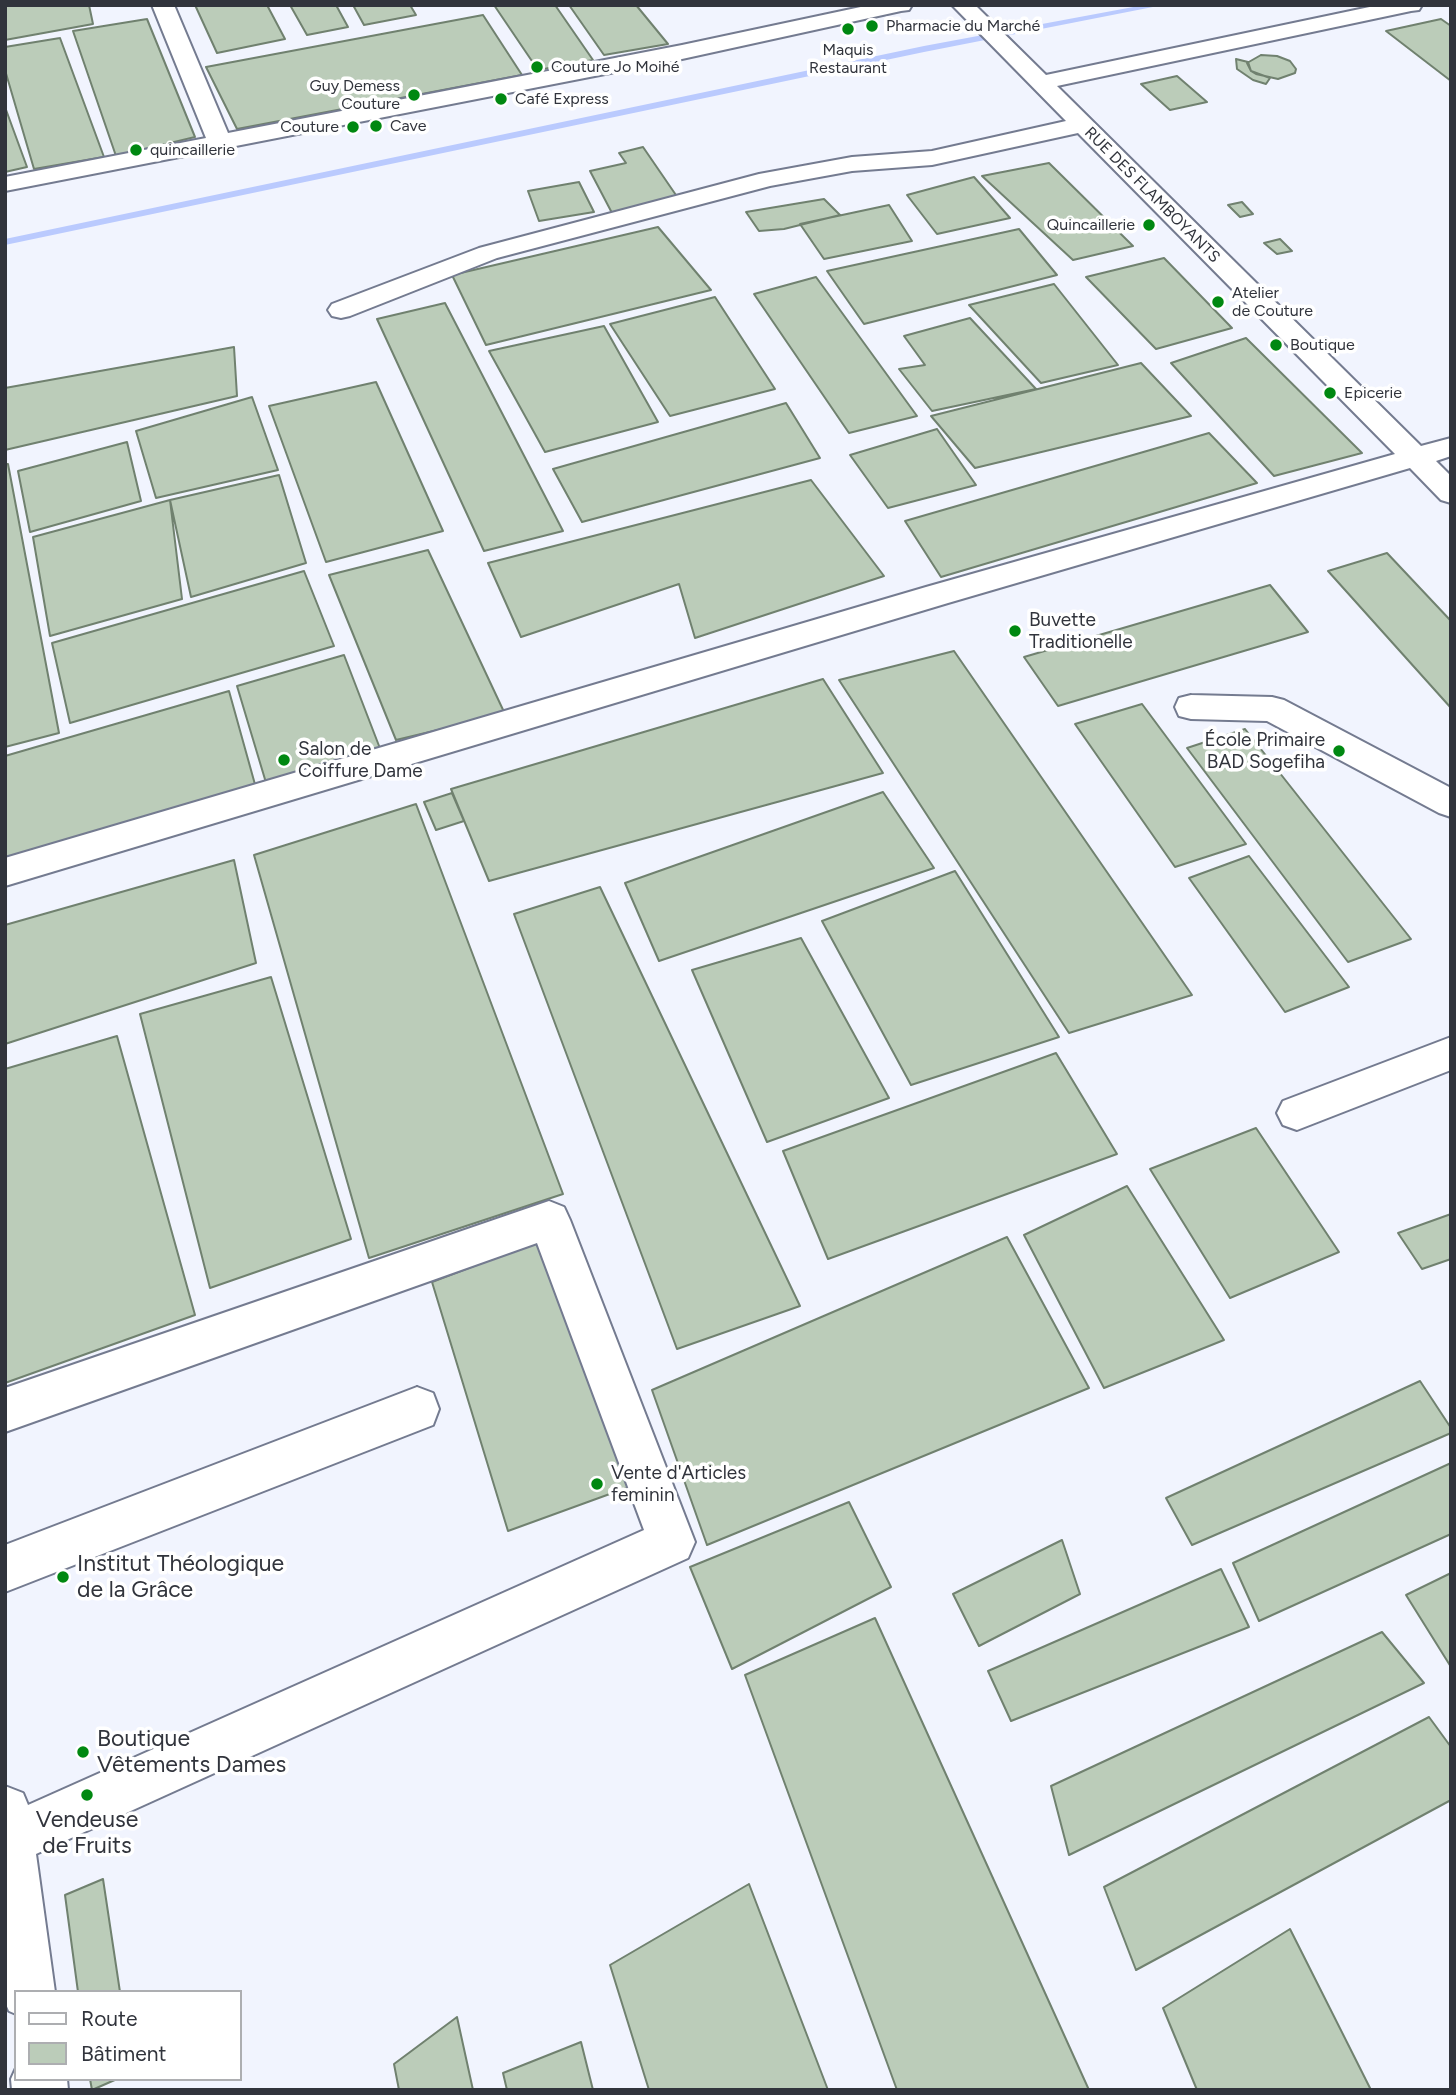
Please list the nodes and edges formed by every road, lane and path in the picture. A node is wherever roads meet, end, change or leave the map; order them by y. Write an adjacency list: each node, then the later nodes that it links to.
1 (163, 5): 7 (street)
2 (963, 5): 5 (street, RUE DES FLAMBOYANTS)
3 (1411, 5): 5 (street)
4 (891, 6): 7 (street)
5 (1039, 83): 6 (street, RUE DES FLAMBOYANTS)
6 (1082, 125): 9 (street); 11 (street, RUE DES FLAMBOYANTS)
7 (219, 141): 8 (street)
8 (5, 184)
9 (341, 310)
10 (1451, 447): 11 (street)
11 (1415, 457): 12 (street, RUE DES FLAMBOYANTS); 15 (street)
12 (1451, 493)
13 (1191, 707): 14 (street)
14 (1451, 804)
15 (5, 872)
16 (1451, 1053): 17 (street)
17 (1297, 1113)
18 (418, 1409): 20 (street)
19 (5, 1410): 21 (street)
20 (5, 1569)
21 (8, 1825): 22 (street)
22 (29, 1990)

